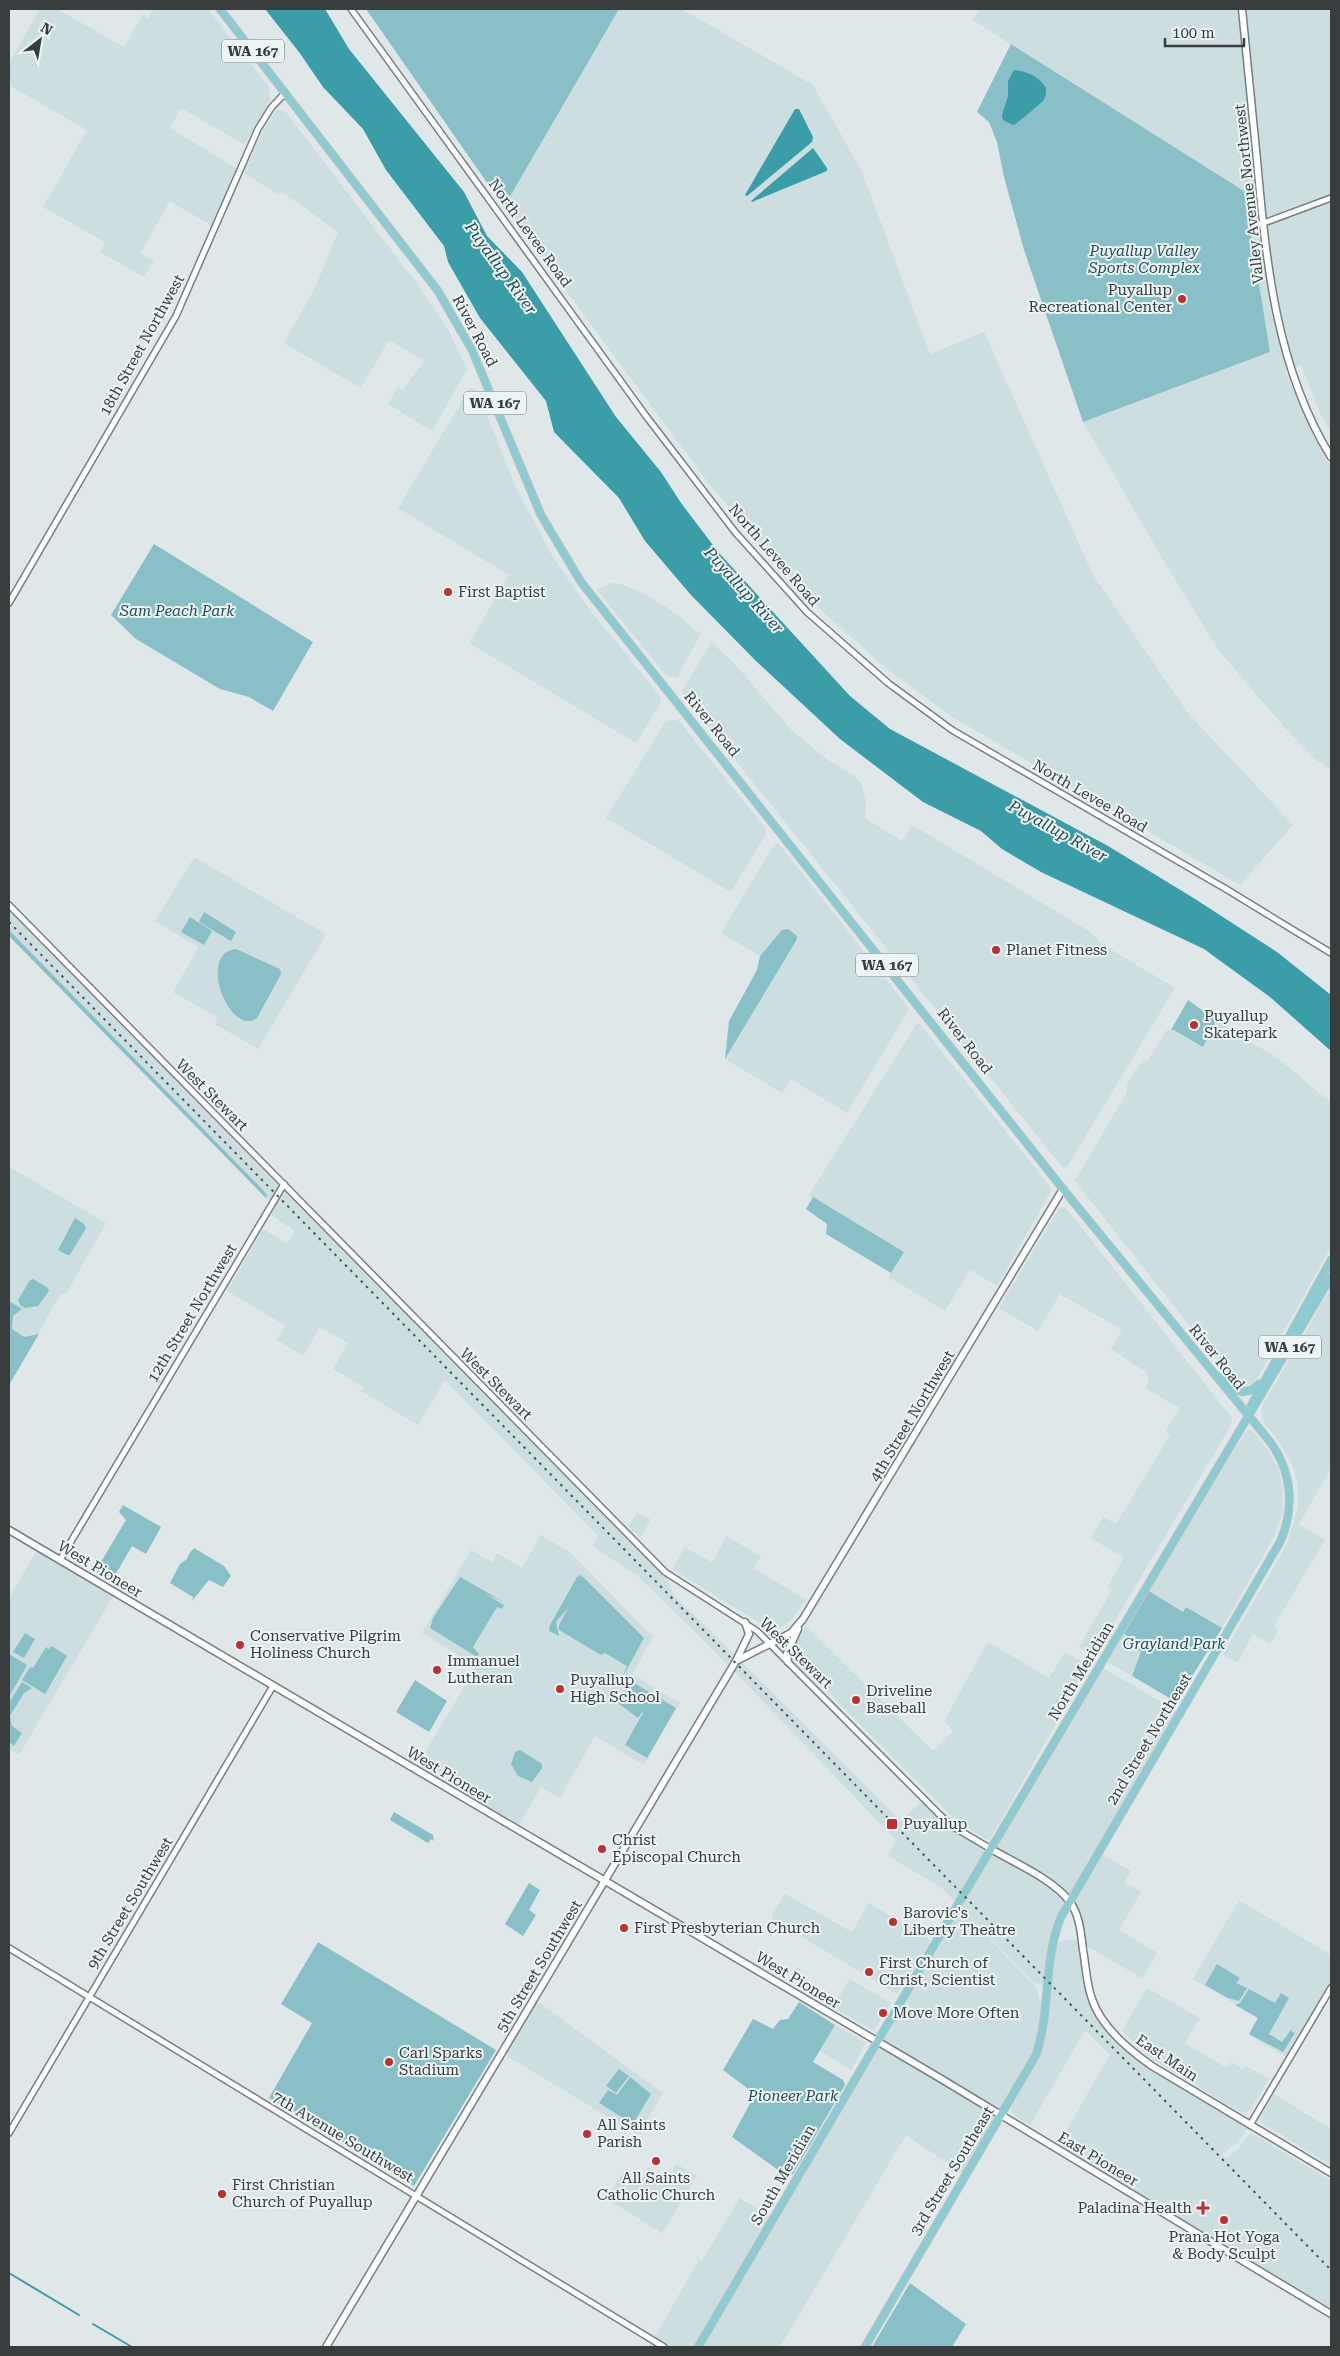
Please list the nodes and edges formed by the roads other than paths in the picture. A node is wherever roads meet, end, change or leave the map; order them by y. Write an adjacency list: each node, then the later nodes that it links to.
1 (220, 9): 4 (main road, River Road / WA 167)
2 (351, 9): 10 (street, North Levee Road)
3 (1242, 9): 6 (main road, Valley Avenue Northwest)
4 (285, 93): 8 (street, 18th Street Northwest); 12 (main road, River Road / WA 167)
5 (1331, 198): 6 (street)
6 (1261, 224): 7 (main road, Valley Avenue Northwest)
7 (1331, 457)
8 (9, 604)
9 (9, 905): 11 (street, West Stewart)
10 (1331, 952)
11 (284, 1184): 21 (street, 12th Street Northwest); 23 (street, West Stewart)
12 (1063, 1188): 15 (main road, River Road / WA 167); 22 (main road, 4th Street Northwest)
13 (1331, 1260): 16 (main road, North Meridian / WA 167)
14 (1331, 1277): 17 (main road, North Meridian / WA 167)
15 (1208, 1367): 16 (main road, WA 167); 17 (main road, River Road / WA 167)
16 (1268, 1372): 17 (main road, North Meridian)
17 (1247, 1416): 18 (main road, North Meridian); 19 (main road, 2nd Street Northeast)
18 (1234, 1438): 19 (main road); 28 (main road, North Meridian)
19 (1268, 1439): 30 (main road, 2nd Street Northeast)
20 (9, 1530): 21 (main road, West Pioneer)
21 (60, 1560): 27 (main road, West Pioneer)
22 (803, 1619): 24 (main road, 4th Street Northwest); 26 (main road)
23 (744, 1622): 24 (street, West Stewart); 25 (main road, 5th Street Southwest)
24 (770, 1643): 25 (main road, 4th Street Northwest); 26 (street, West Stewart)
25 (736, 1661): 29 (main road, 5th Street Southwest)
26 (788, 1662): 28 (street, West Stewart)
27 (273, 1686): 29 (main road, West Pioneer); 34 (street, 9th Street Southwest)
28 (991, 1849): 30 (main road); 31 (main road, North Meridian)
29 (605, 1881): 36 (main road, West Pioneer); 41 (main road, 5th Street Southwest)
30 (1069, 1901): 35 (main road, 2nd Street Northeast); 38 (main road, East Main)
31 (938, 1939): 36 (main road, South Meridian)
32 (9, 1948): 34 (street, 7th Avenue Southwest)
33 (1331, 1988): 38 (street)
34 (89, 1997): 39 (street, 9th Street Southwest); 41 (street, 7th Avenue Southwest)
35 (1046, 2003): 37 (main road, 3rd Street Southeast)
36 (877, 2042): 37 (main road, East Pioneer); 45 (main road, South Meridian)
37 (1001, 2115): 42 (main road, East Pioneer); 46 (main road, 3rd Street Southeast)
38 (1250, 2125): 40 (main road, East Main)
39 (9, 2133)
40 (1331, 2173)
41 (416, 2196): 43 (main road, 5th Street Southwest); 44 (street, 7th Avenue Southwest)
42 (1331, 2314)
43 (326, 2347)
44 (664, 2347)
45 (698, 2347)
46 (865, 2347)

